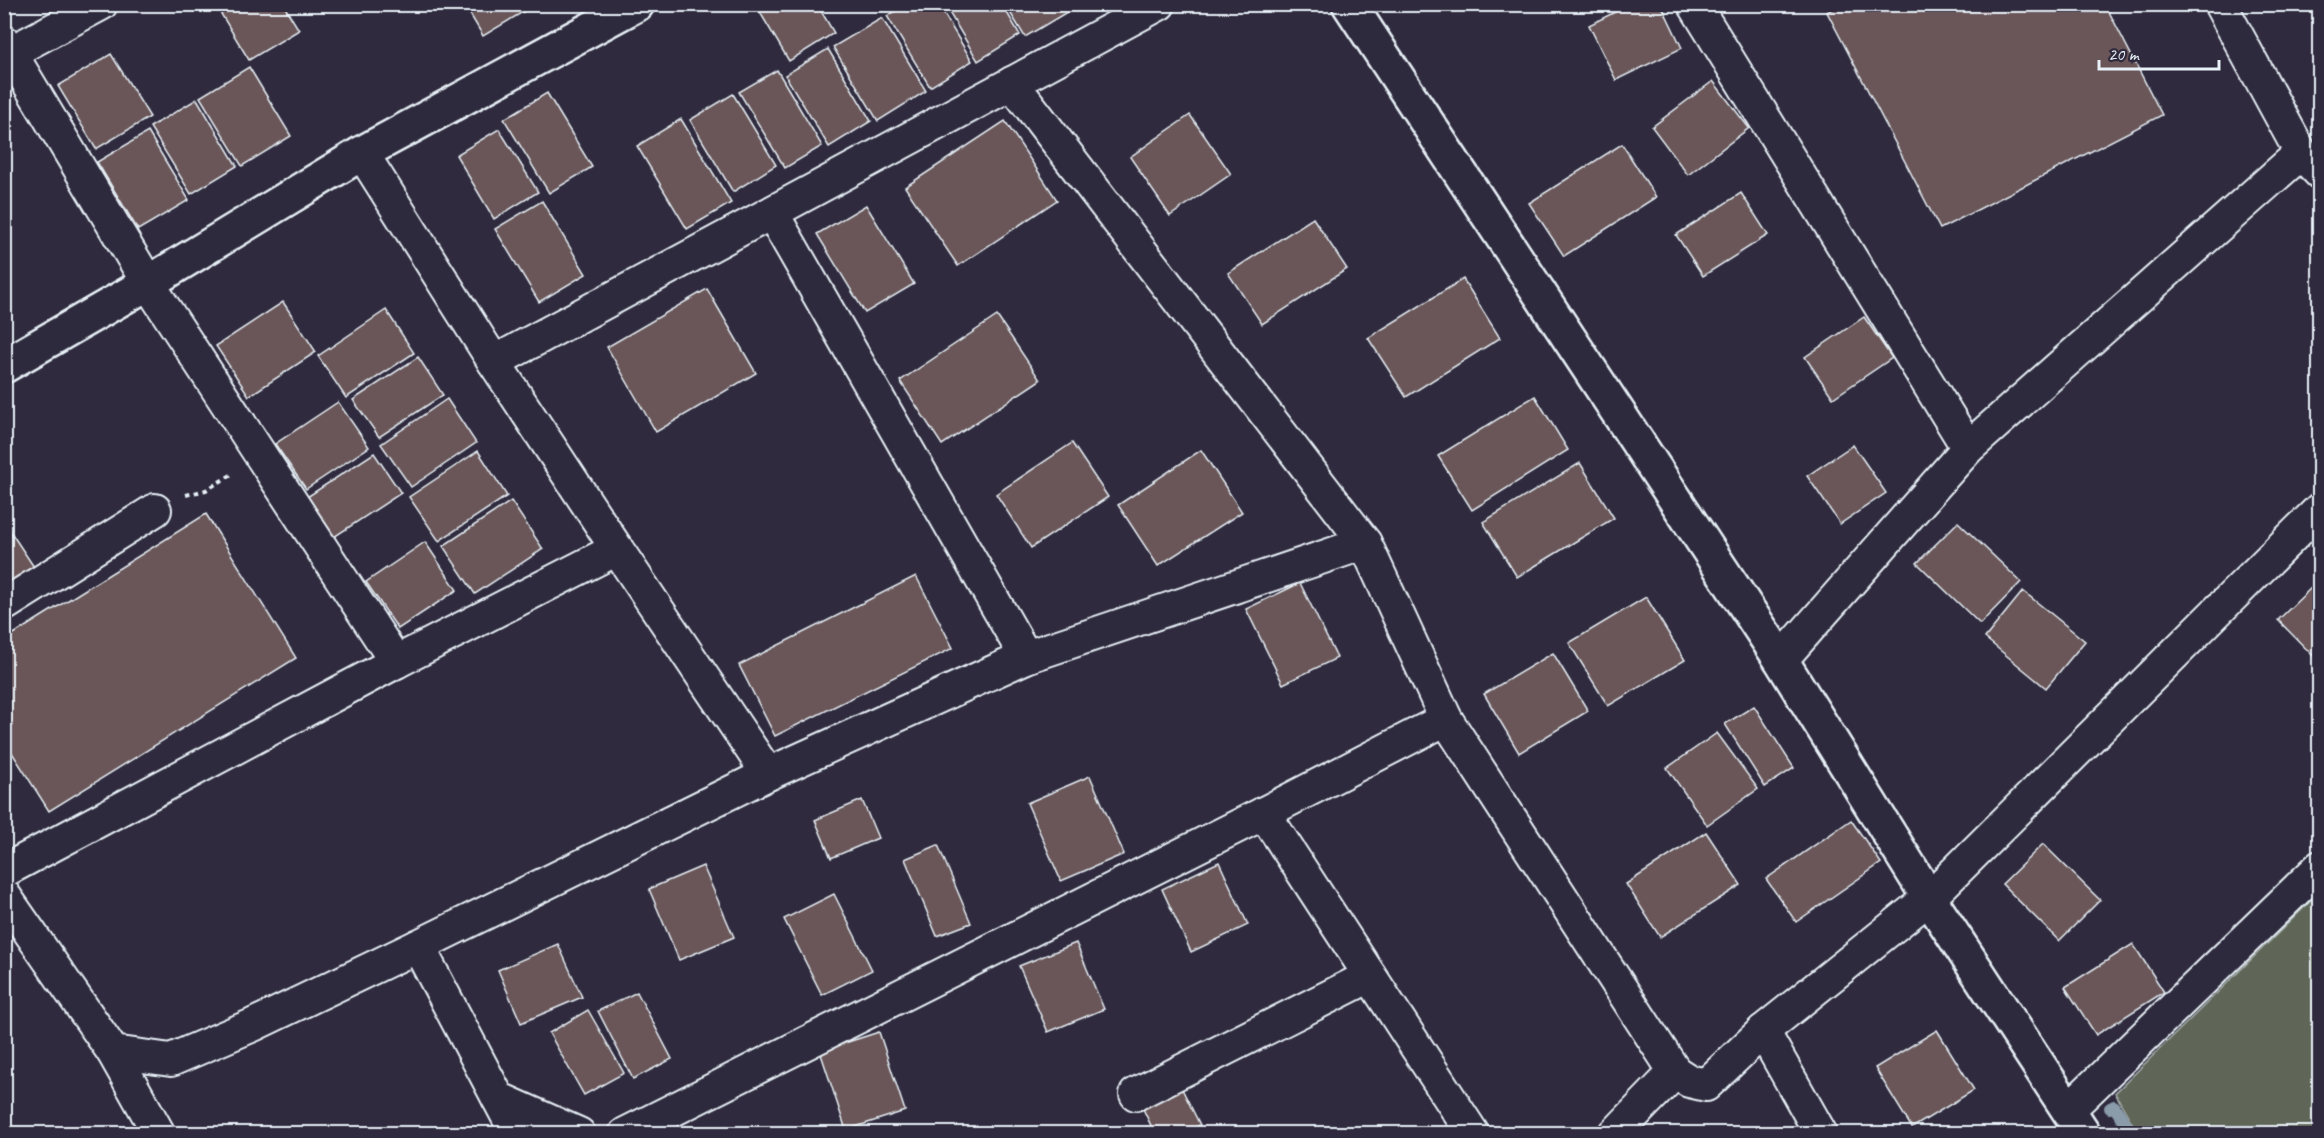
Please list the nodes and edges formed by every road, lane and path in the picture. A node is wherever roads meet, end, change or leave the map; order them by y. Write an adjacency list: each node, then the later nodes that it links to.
1 (101, 4): 7 (street)
2 (637, 4): 9 (street)
3 (1159, 4): 8 (street)
4 (1349, 4): 23 (street)
5 (1694, 4): 15 (street)
6 (2220, 4): 10 (street)
7 (6, 50): 12 (street)
8 (1012, 83): 11 (street); 19 (street)
9 (362, 153): 12 (street); 13 (street)
10 (2310, 163): 15 (street)
11 (772, 213): 13 (street); 22 (street)
12 (148, 283): 14 (street); 16 (street)
13 (494, 362): 20 (street)
14 (4, 366)
15 (1968, 448): 23 (street)
16 (262, 457): 18 (path); 24 (street)
17 (2319, 509): 31 (street)
18 (155, 510): 21 (street)
19 (1365, 543): 22 (street); 25 (street)
20 (616, 549): 24 (street); 26 (street)
21 (4, 605)
22 (1026, 657): 26 (street)
23 (1781, 660): 31 (street)
24 (396, 662): 29 (street)
25 (1446, 719): 27 (street); 36 (street)
26 (768, 774): 32 (street)
27 (1264, 813): 33 (street); 43 (street)
28 (2319, 867): 39 (street)
29 (4, 871)
30 (4, 895): 35 (street)
31 (1929, 898): 34 (street); 39 (street)
32 (417, 946): 35 (street); 38 (street)
33 (1370, 976): 37 (street); 44 (street)
34 (1763, 1031): 36 (street); 46 (street)
35 (113, 1052): 40 (street)
36 (1675, 1072): 45 (street)
37 (1136, 1094)
38 (498, 1098): 41 (street); 42 (street)
39 (2076, 1122)
40 (159, 1134)
41 (517, 1134)
42 (579, 1134)
43 (626, 1134)
44 (1473, 1134)
45 (1616, 1134)
46 (1821, 1134)

